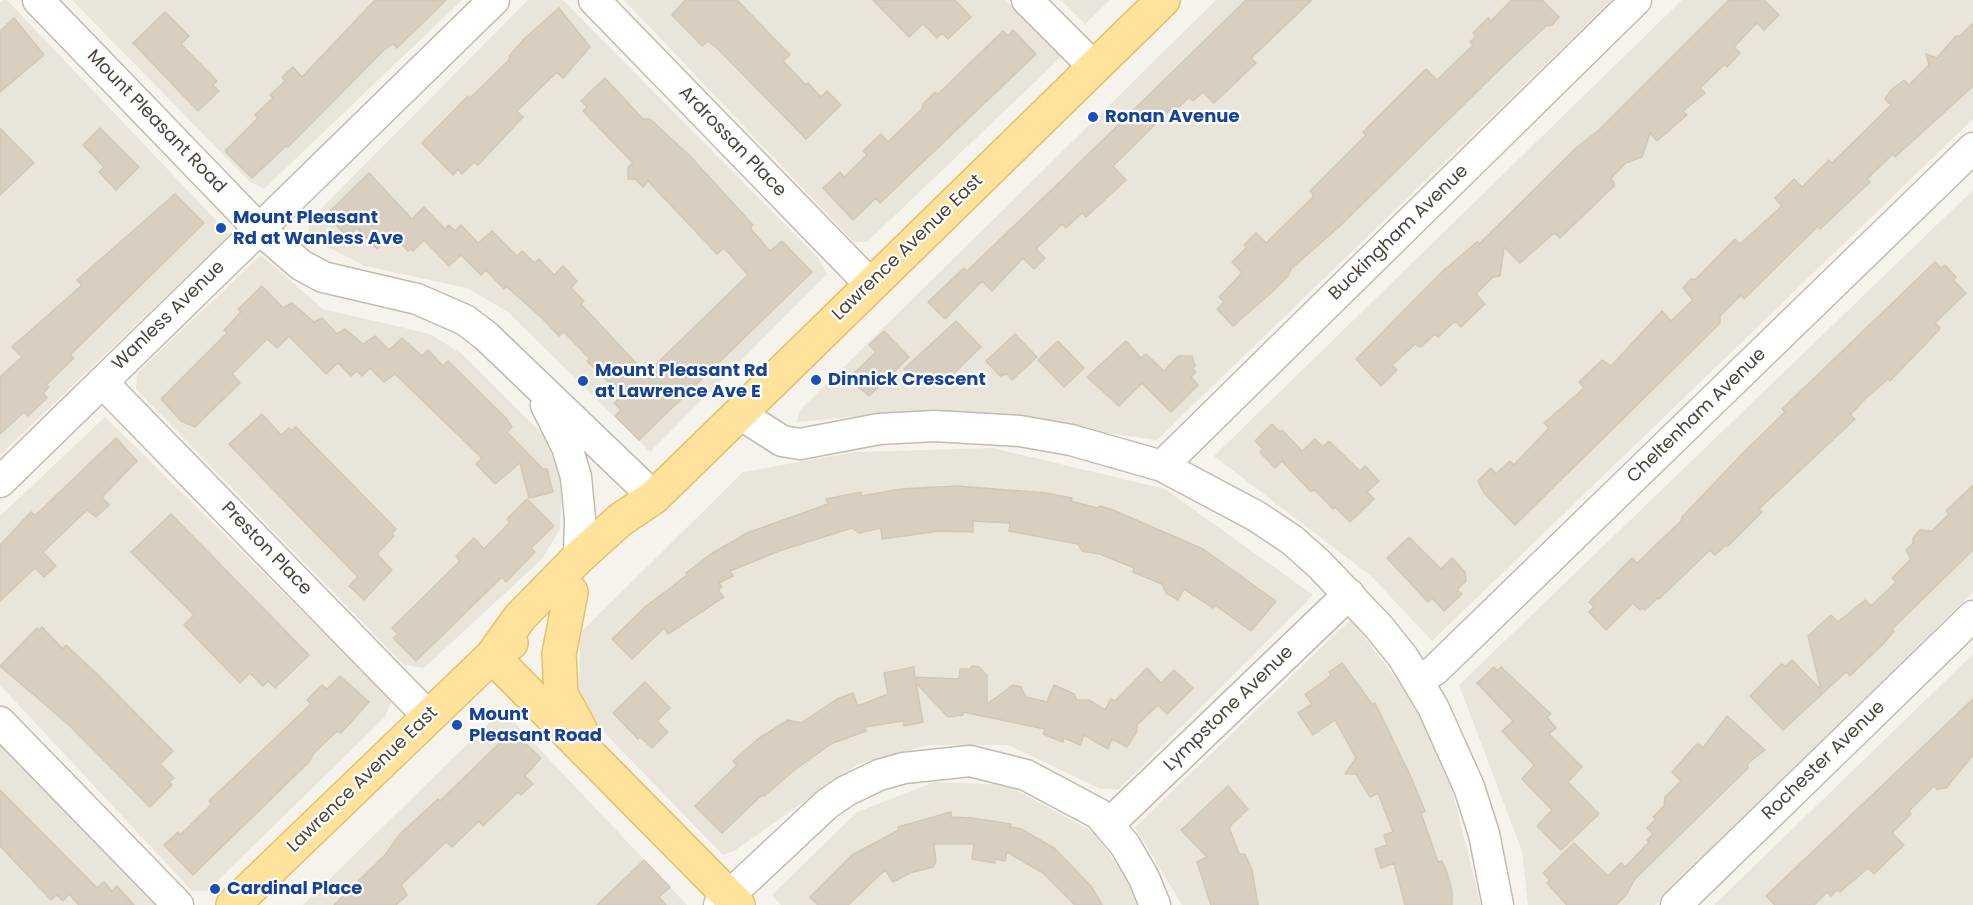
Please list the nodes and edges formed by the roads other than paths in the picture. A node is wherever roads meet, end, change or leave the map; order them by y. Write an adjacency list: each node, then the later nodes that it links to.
1 (38, 0): 9 (street, Mount Pleasant Road)
2 (494, 0): 9 (street, Wanless Avenue)
3 (594, 0): 10 (street, Ardrossan Place)
4 (1027, 0): 7 (street)
5 (1163, 0): 7 (main road, Lawrence Avenue East)
6 (1636, 0): 14 (street, Buckingham Avenue)
7 (1094, 68): 10 (main road, Lawrence Avenue East)
8 (1973, 148): 22 (street, Cheltenham Avenue)
9 (258, 228): 11 (street, Wanless Avenue); 12 (street, Mount Pleasant Road)
10 (870, 284): 13 (main road, Lawrence Avenue East)
11 (102, 382): 15 (street, Wanless Avenue); 23 (street, Preston Place)
12 (539, 389): 16 (street, Mount Pleasant Road); 17 (street)
13 (740, 414): 14 (street); 16 (main road, Lawrence Avenue East)
14 (1162, 466): 19 (street)
15 (0, 482)
16 (654, 497): 17 (main road, Lawrence Avenue East); 18 (main road, Lawrence Avenue East)
17 (579, 557): 21 (main road, Lawrence Avenue East)
18 (571, 592): 21 (main road, Lawrence Avenue East); 25 (main road)
19 (1348, 594): 22 (street); 26 (street, Lympstone Avenue)
20 (1973, 616): 32 (street, Rochester Avenue)
21 (492, 656): 23 (main road, Lawrence Avenue East); 25 (main road)
22 (1418, 681): 31 (street)
23 (429, 717): 29 (main road, Lawrence Avenue East)
24 (0, 722): 28 (street)
25 (593, 755): 27 (main road)
26 (1109, 824): 27 (street); 30 (street)
27 (729, 902)
28 (178, 905)
29 (233, 905)
30 (1155, 905)
31 (1498, 905)
32 (1676, 905)

